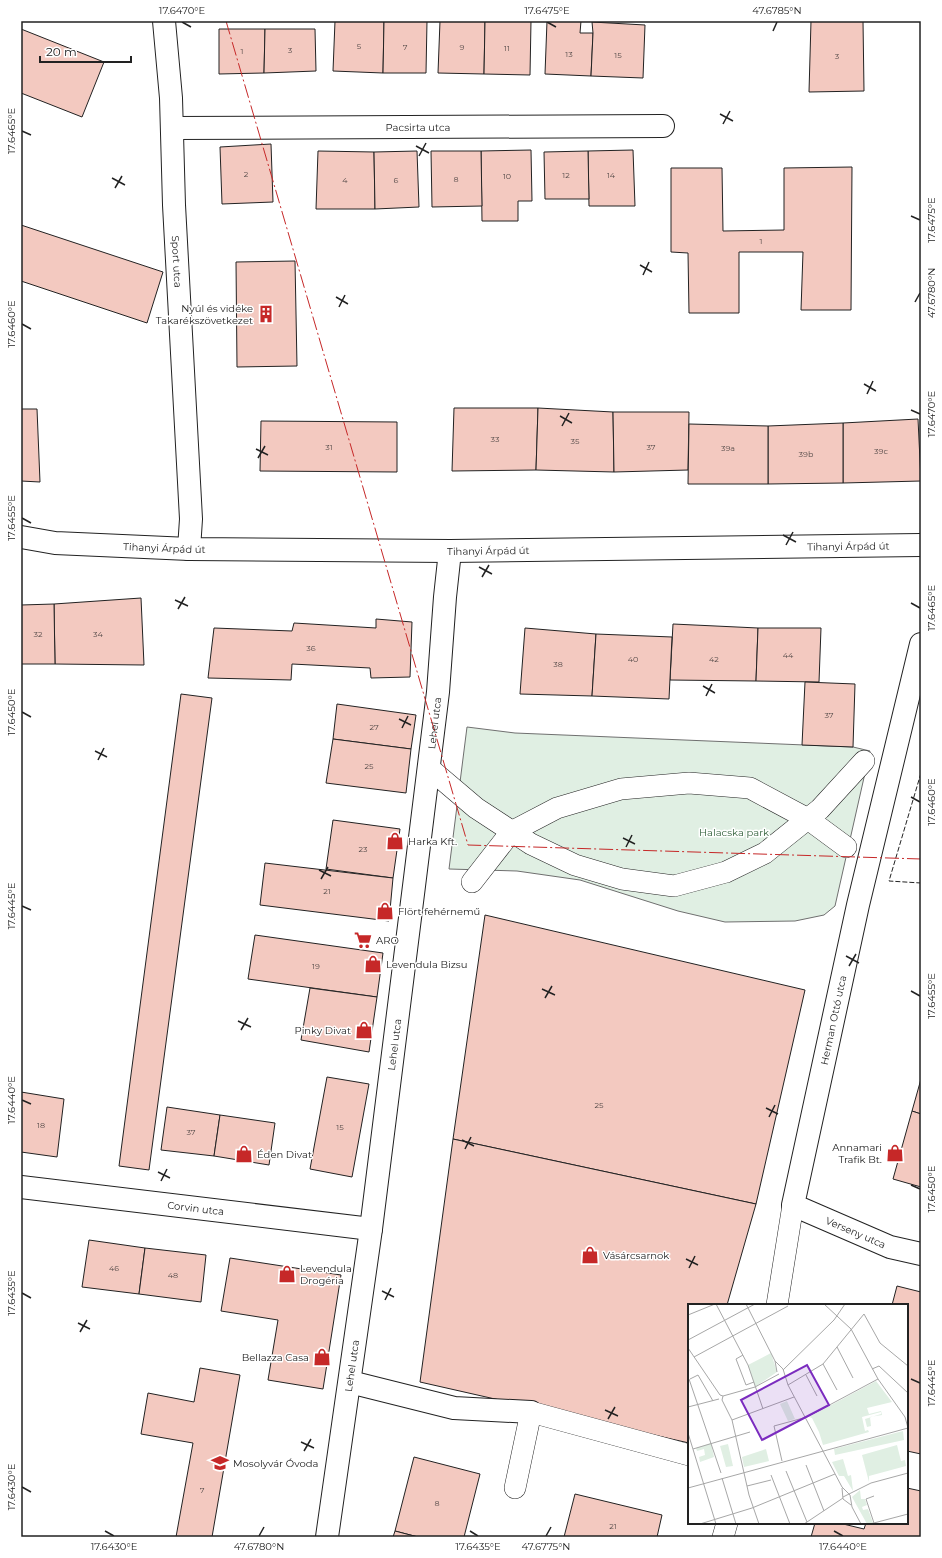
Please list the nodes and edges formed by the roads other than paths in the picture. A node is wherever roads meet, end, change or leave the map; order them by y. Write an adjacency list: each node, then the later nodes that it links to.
1 (164, 21): 3 (street, Sport utca)
2 (663, 126): 3 (street, Pacsirta utca)
3 (172, 128): 8 (street, Sport utca)
4 (21, 537): 5 (street, Tihanyi Árpád út)
5 (55, 543): 7 (street, Tihanyi Árpád út); 8 (street, Tihanyi Árpád út)
6 (921, 544): 9 (street, Tihanyi Árpád út)
7 (21, 545)
8 (189, 549): 9 (street, Tihanyi Árpád út)
9 (450, 551): 12 (street, Lehel utca)
10 (921, 644): 18 (street, Herman Ottó utca)
11 (864, 761): 13 (street)
12 (428, 768): 14 (street); 19 (street, Lehel utca)
13 (808, 819): 14 (street); 14 (street); 15 (street)
14 (511, 832): 16 (street)
15 (846, 847)
16 (472, 882)
17 (21, 1187): 19 (street, Corvin utca)
18 (793, 1205): 20 (street, Verseny utca); 21 (street, Herman Ottó utca)
19 (371, 1229): 22 (street, Lehel utca)
20 (921, 1254)
21 (777, 1304)
22 (350, 1382): 23 (street); 27 (street, Lehel utca)
23 (531, 1412): 24 (street); 25 (street)
24 (688, 1455)
25 (515, 1488)
26 (727, 1524): 28 (street)
27 (327, 1537)
28 (723, 1537)

